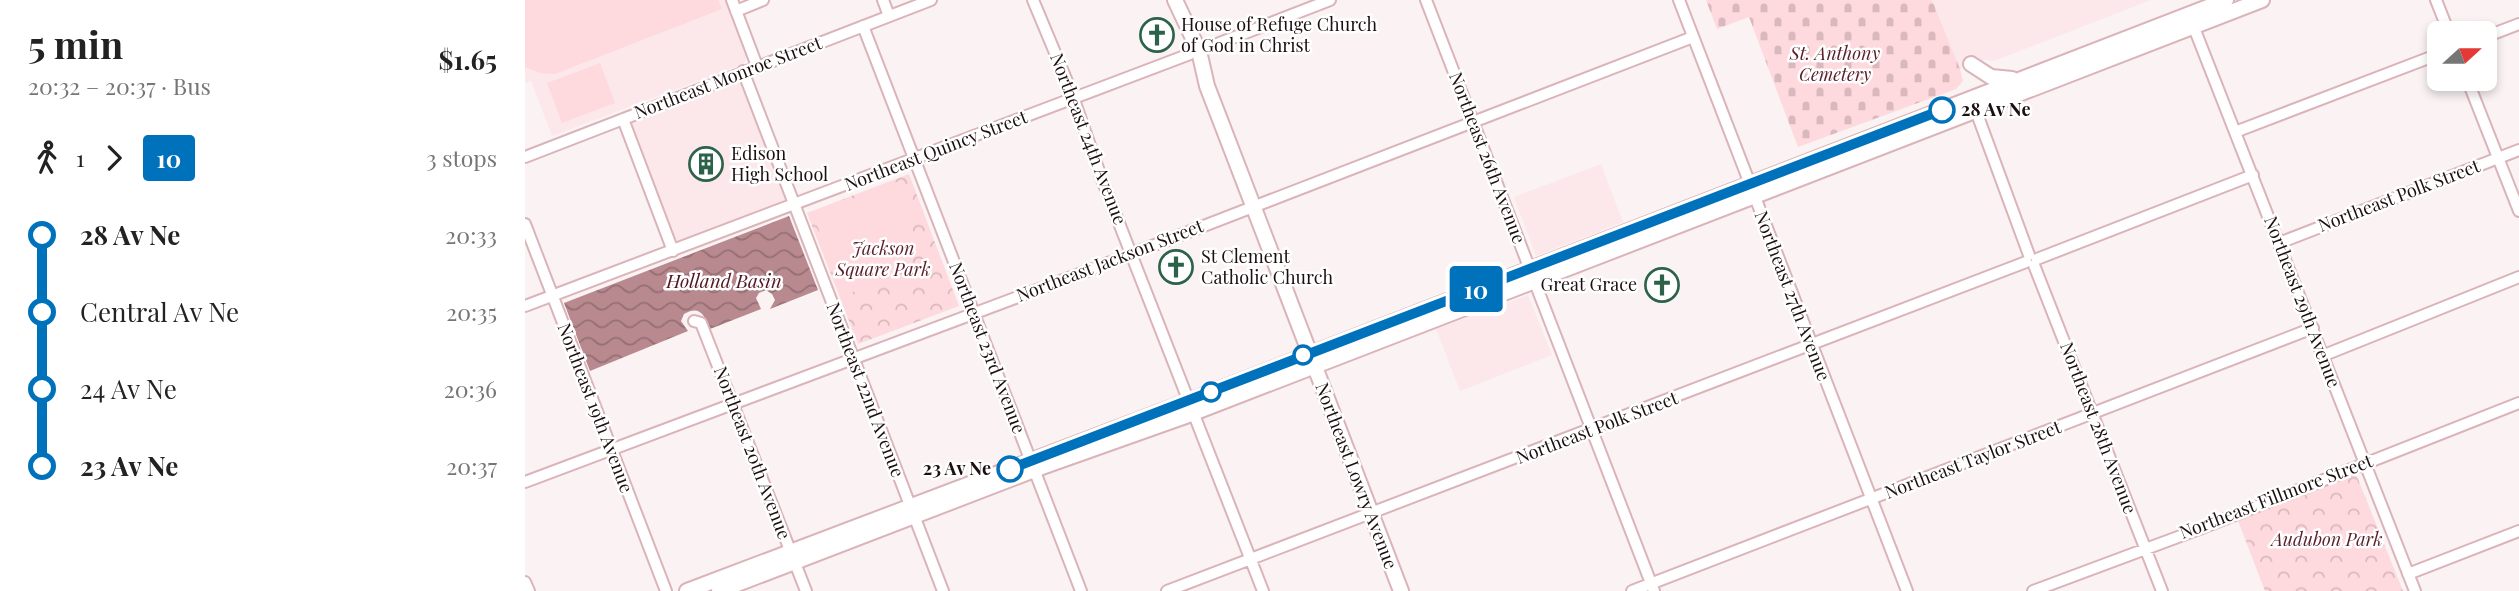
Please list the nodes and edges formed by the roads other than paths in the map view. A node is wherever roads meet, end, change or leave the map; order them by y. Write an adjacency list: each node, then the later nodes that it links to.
1 (763, 0): 12 (street)
2 (883, 0): 13 (street)
3 (930, 0): 13 (street, Northeast Monroe Street)
4 (1033, 0): 27 (street, Northeast 24th Avenue)
5 (1175, 0): 20 (main road, Northeast Lowry Avenue)
6 (1330, 0): 20 (street, Northeast Quincy Street)
7 (1426, 0): 30 (street, Northeast 26th Avenue)
8 (1679, 0): 19 (street, Northeast 27th Avenue)
9 (2226, 0): 14 (main road)
10 (2262, 0): 14 (main road)
11 (2436, 0): 15 (street)
12 (734, 5): 23 (street)
13 (889, 16): 17 (street, Northeast Monroe Street)
14 (2191, 20): 25 (main road); 28 (main road); 31 (street, Northeast 29th Avenue)
15 (2444, 21)
16 (2519, 24): 18 (street)
17 (863, 26): 23 (street, Northeast Monroe Street); 35 (street, Northeast 23rd Avenue)
18 (2497, 32)
19 (1693, 37): 30 (street, Northeast Jackson Street); 37 (street, Northeast 27th Avenue)
20 (1194, 53): 27 (street, Northeast Quincy Street); 39 (main road, Northeast Lowry Avenue)
21 (2427, 59): 31 (street)
22 (1971, 64): 25 (main road)
23 (757, 66): 24 (street, Northeast Monroe Street)
24 (743, 71): 29 (street, Northeast Monroe Street); 38 (street, Northeast 22nd Avenue)
25 (2034, 73): 37 (main road)
26 (2472, 91): 34 (street)
27 (1074, 99): 35 (street, Northeast Quincy Street); 44 (street, Northeast 24th Avenue)
28 (1976, 111): 37 (main road); 45 (street, Northeast 28th Avenue)
29 (622, 119): 33 (street, Northeast Monroe Street); 43 (street)
30 (1472, 123): 39 (street, Northeast Jackson Street); 46 (street, Northeast 26th Avenue)
31 (2235, 132): 36 (street, Northeast 29th Avenue)
32 (2519, 150): 34 (street, Northeast Polk Street)
33 (525, 157)
34 (2498, 158): 40 (street); 42 (street, Northeast Polk Street)
35 (914, 160): 38 (street, Northeast Quincy Street); 50 (street, Northeast 23rd Avenue)
36 (2253, 175): 42 (street, Northeast 29th Avenue); 45 (street, Northeast Polk Street)
37 (1751, 190): 46 (main road); 53 (street, Northeast 27th Avenue)
38 (794, 205): 43 (street, Northeast Quincy Street); 55 (street, Northeast 22nd Avenue)
39 (1253, 206): 44 (street, Northeast Jackson Street); 56 (main road, Northeast Lowry Avenue)
40 (2519, 211)
41 (525, 224): 48 (street, Northeast 19th Avenue)
42 (2279, 243): 52 (street, Northeast 29th Avenue)
43 (673, 251): 48 (street, Northeast Quincy Street)
44 (1133, 252): 50 (street, Northeast Jackson Street); 59 (street, Northeast 24th Avenue)
45 (2032, 260): 53 (street, Northeast Polk Street); 60 (street, Northeast 28th Avenue)
46 (1532, 275): 56 (main road); 61 (street, Northeast 26th Avenue)
47 (2519, 277): 54 (street)
48 (552, 296): 49 (street, Northeast Quincy Street); 62 (street, Northeast 19th Avenue)
49 (525, 306)
50 (974, 313): 55 (street, Northeast Jackson Street); 64 (street, Northeast 23rd Avenue)
51 (694, 321): 58 (street, Northeast 20th Avenue)
52 (2313, 328): 54 (street, Northeast 29th Avenue); 60 (street, Northeast Taylor Street)
53 (1811, 345): 61 (street, Northeast Polk Street); 66 (street, Northeast 27th Avenue)
54 (2322, 356): 63 (street, Northeast 29th Avenue)
55 (853, 359): 58 (street, Northeast Jackson Street); 67 (street, Northeast 22nd Avenue)
56 (1311, 359): 59 (main road); 68 (main road, Northeast Lowry Avenue)
57 (2519, 403): 63 (street, Northeast Fillmore Street)
58 (733, 404): 62 (street, Northeast Jackson Street); 71 (street, Northeast 20th Avenue)
59 (1192, 407): 64 (main road); 72 (street, Northeast 24th Avenue)
60 (2091, 414): 66 (street, Northeast Taylor Street); 70 (street, Northeast 28th Avenue)
61 (1591, 430): 68 (street, Northeast Polk Street); 75 (street, Northeast 26th Avenue)
62 (611, 450): 65 (street, Northeast Jackson Street); 77 (street, Northeast 19th Avenue)
63 (2364, 463): 70 (street, Northeast Fillmore Street); 73 (street, Northeast 29th Avenue)
64 (1033, 465): 67 (main road); 82 (street, Northeast 23rd Avenue)
65 (525, 482)
66 (1872, 499): 75 (street, Northeast Taylor Street); 87 (street, Northeast 27th Avenue)
67 (911, 511): 71 (main road); 81 (street, Northeast 22nd Avenue)
68 (1371, 514): 72 (street, Northeast Polk Street); 85 (main road, Northeast Lowry Avenue)
69 (2519, 531): 73 (street)
70 (2144, 548): 88 (street, Northeast Fillmore Street); 89 (street, Northeast 28th Avenue)
71 (792, 557): 78 (main road); 79 (main road); 80 (street, Northeast 20th Avenue)
72 (1251, 559): 83 (street, Northeast Polk Street); 84 (street, Northeast 24th Avenue)
73 (2408, 574): 90 (street, Northeast 29th Avenue)
74 (525, 582): 76 (street)
75 (1652, 587): 86 (street, Northeast Taylor Street)
76 (529, 591)
77 (666, 591)
78 (687, 591)
79 (719, 591)
80 (806, 591)
81 (943, 591)
82 (1081, 591)
83 (1167, 591)
84 (1263, 591)
85 (1401, 591)
86 (1632, 591)
87 (1907, 591)
88 (2033, 591)
89 (2162, 591)
90 (2415, 591)

